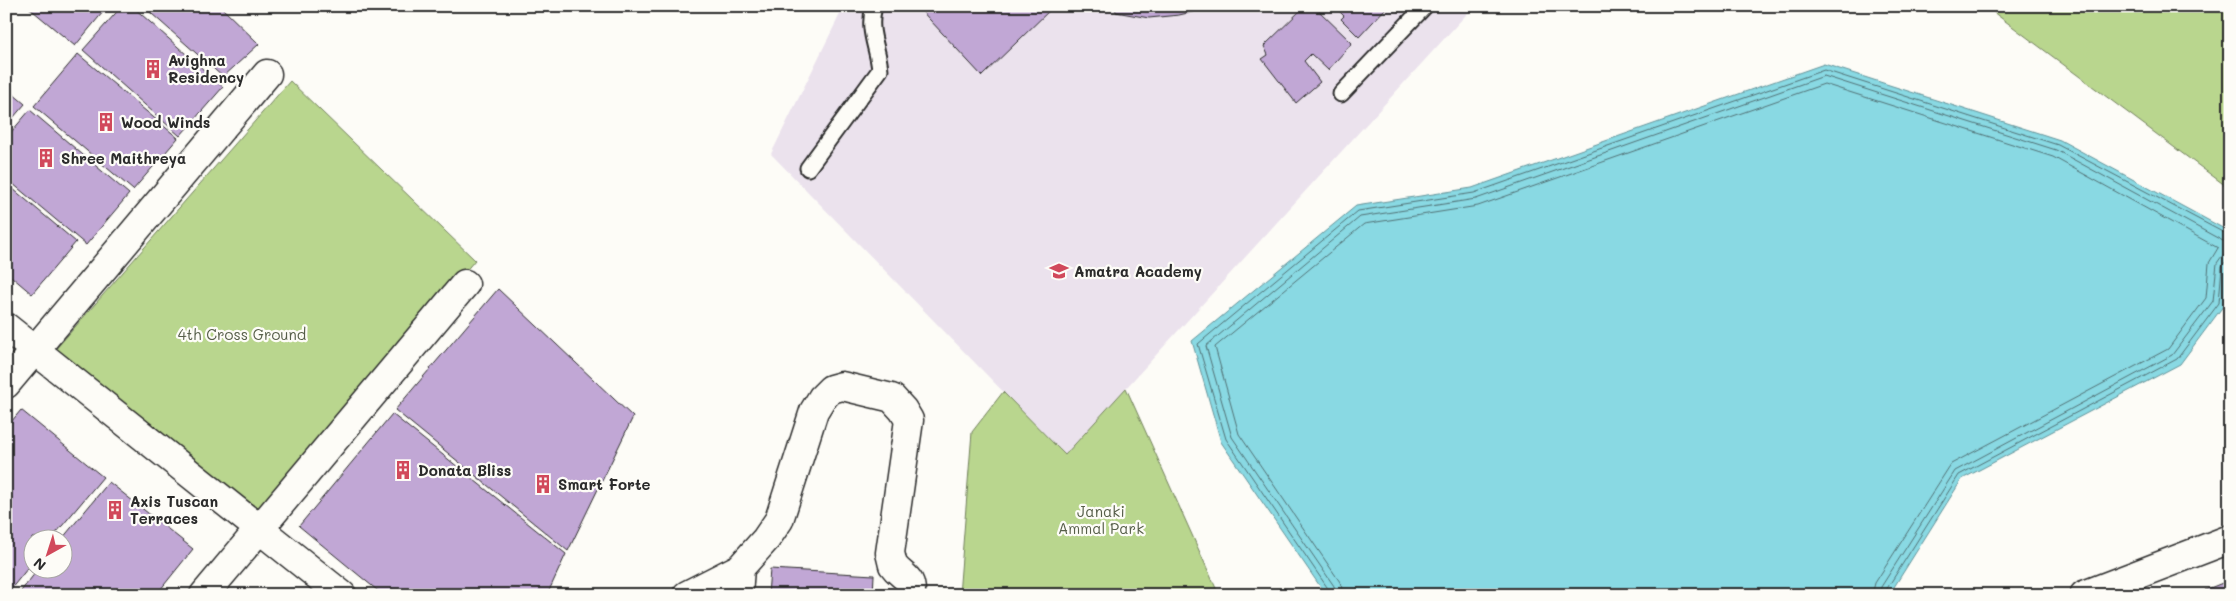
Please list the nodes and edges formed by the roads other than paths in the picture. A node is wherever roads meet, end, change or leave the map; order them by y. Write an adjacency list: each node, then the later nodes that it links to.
1 (874, 6): 5 (lane)
2 (1425, 6): 4 (lane)
3 (267, 74): 8 (street)
4 (1341, 94)
5 (808, 168)
6 (465, 284): 10 (street)
7 (6, 327): 8 (street)
8 (35, 350): 9 (street); 10 (street)
9 (6, 384)
10 (259, 529): 13 (street); 14 (street)
11 (2230, 539): 18 (street)
12 (740, 568): 15 (street); 16 (street); 17 (street)
13 (204, 595)
14 (342, 595)
15 (687, 595)
16 (738, 595)
17 (911, 595)
18 (2084, 595)

